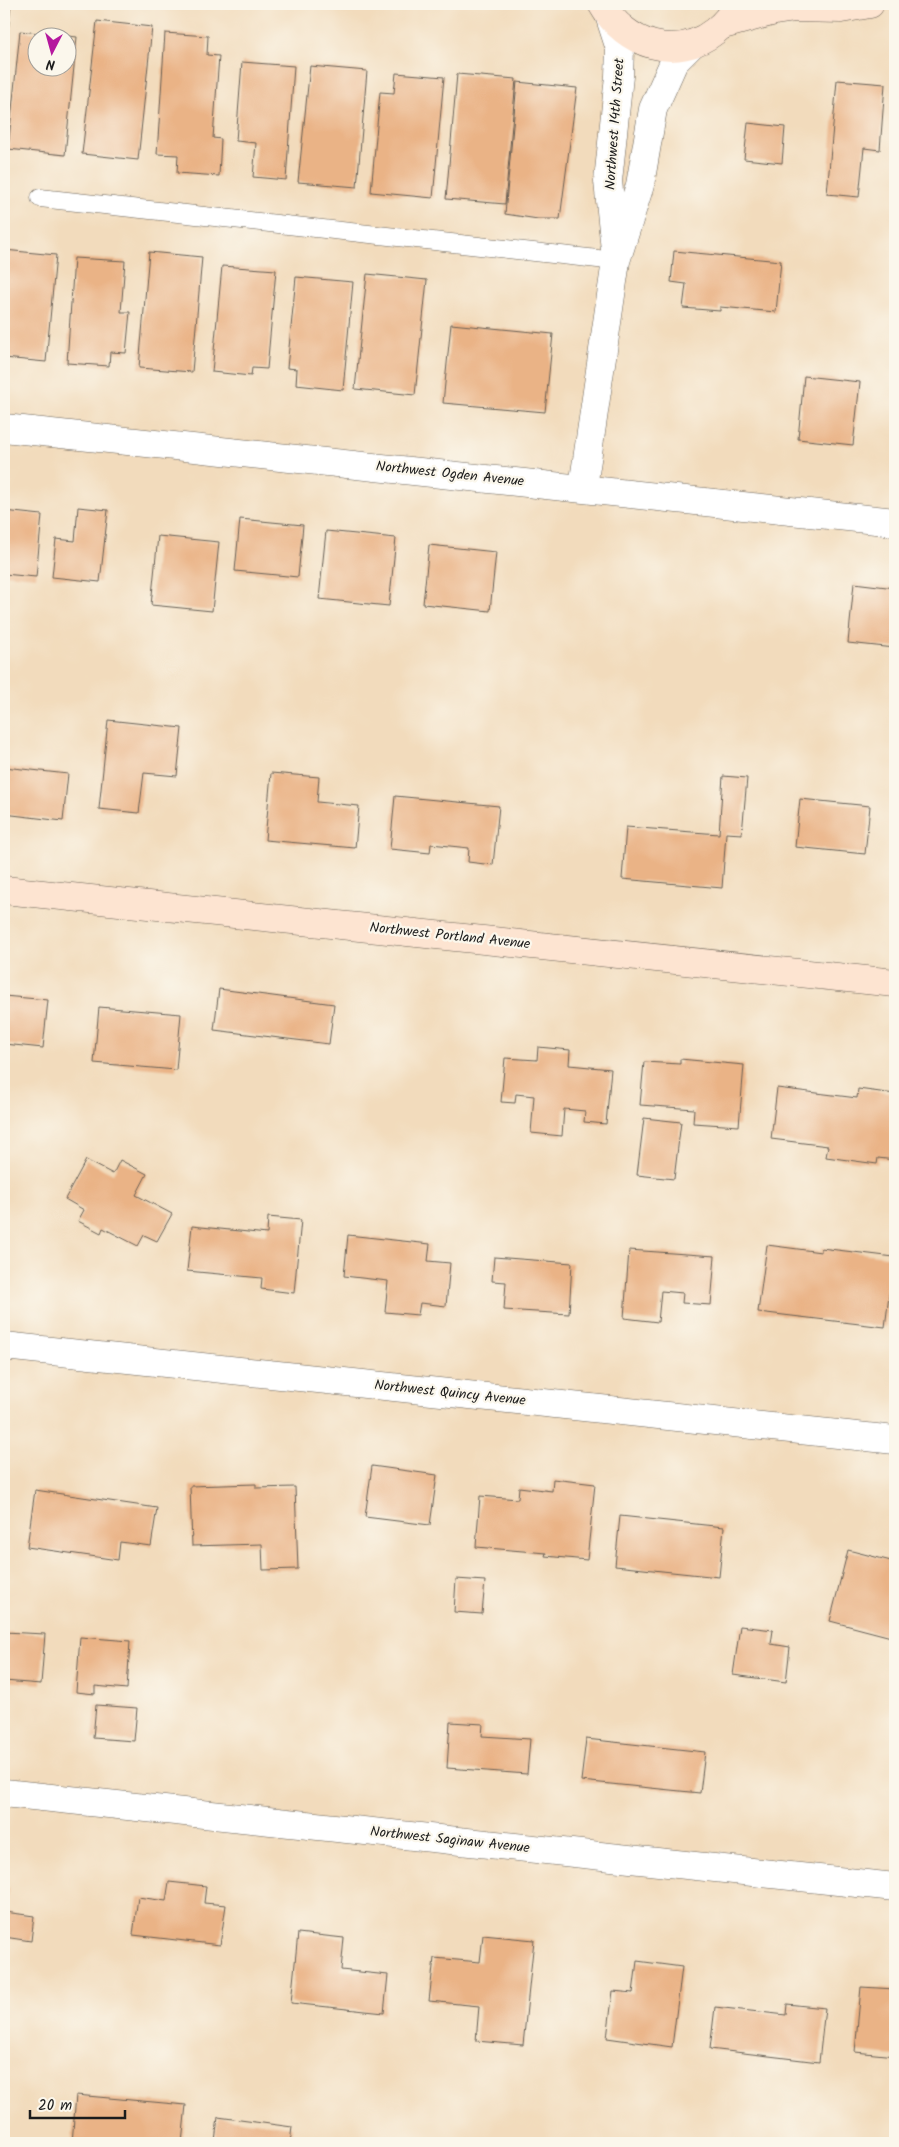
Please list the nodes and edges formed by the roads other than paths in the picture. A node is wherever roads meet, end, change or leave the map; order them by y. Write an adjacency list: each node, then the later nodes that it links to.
1 (870, 4): 3 (street)
2 (606, 11): 4 (street); 6 (street, Northwest 14th Street)
3 (729, 14): 4 (street)
4 (692, 44): 6 (street, Northwest 14th Street)
5 (40, 198): 6 (lane)
6 (616, 261): 8 (street, Northwest 14th Street)
7 (4, 428): 8 (street, Northwest Ogden Avenue)
8 (583, 487): 9 (street, Northwest Ogden Avenue)
9 (895, 522)
10 (4, 890): 11 (street, Northwest Portland Avenue)
11 (895, 983)
12 (4, 1346): 13 (street, Northwest Quincy Avenue)
13 (895, 1440)
14 (4, 1794): 15 (street, Northwest Saginaw Avenue)
15 (895, 1887)

